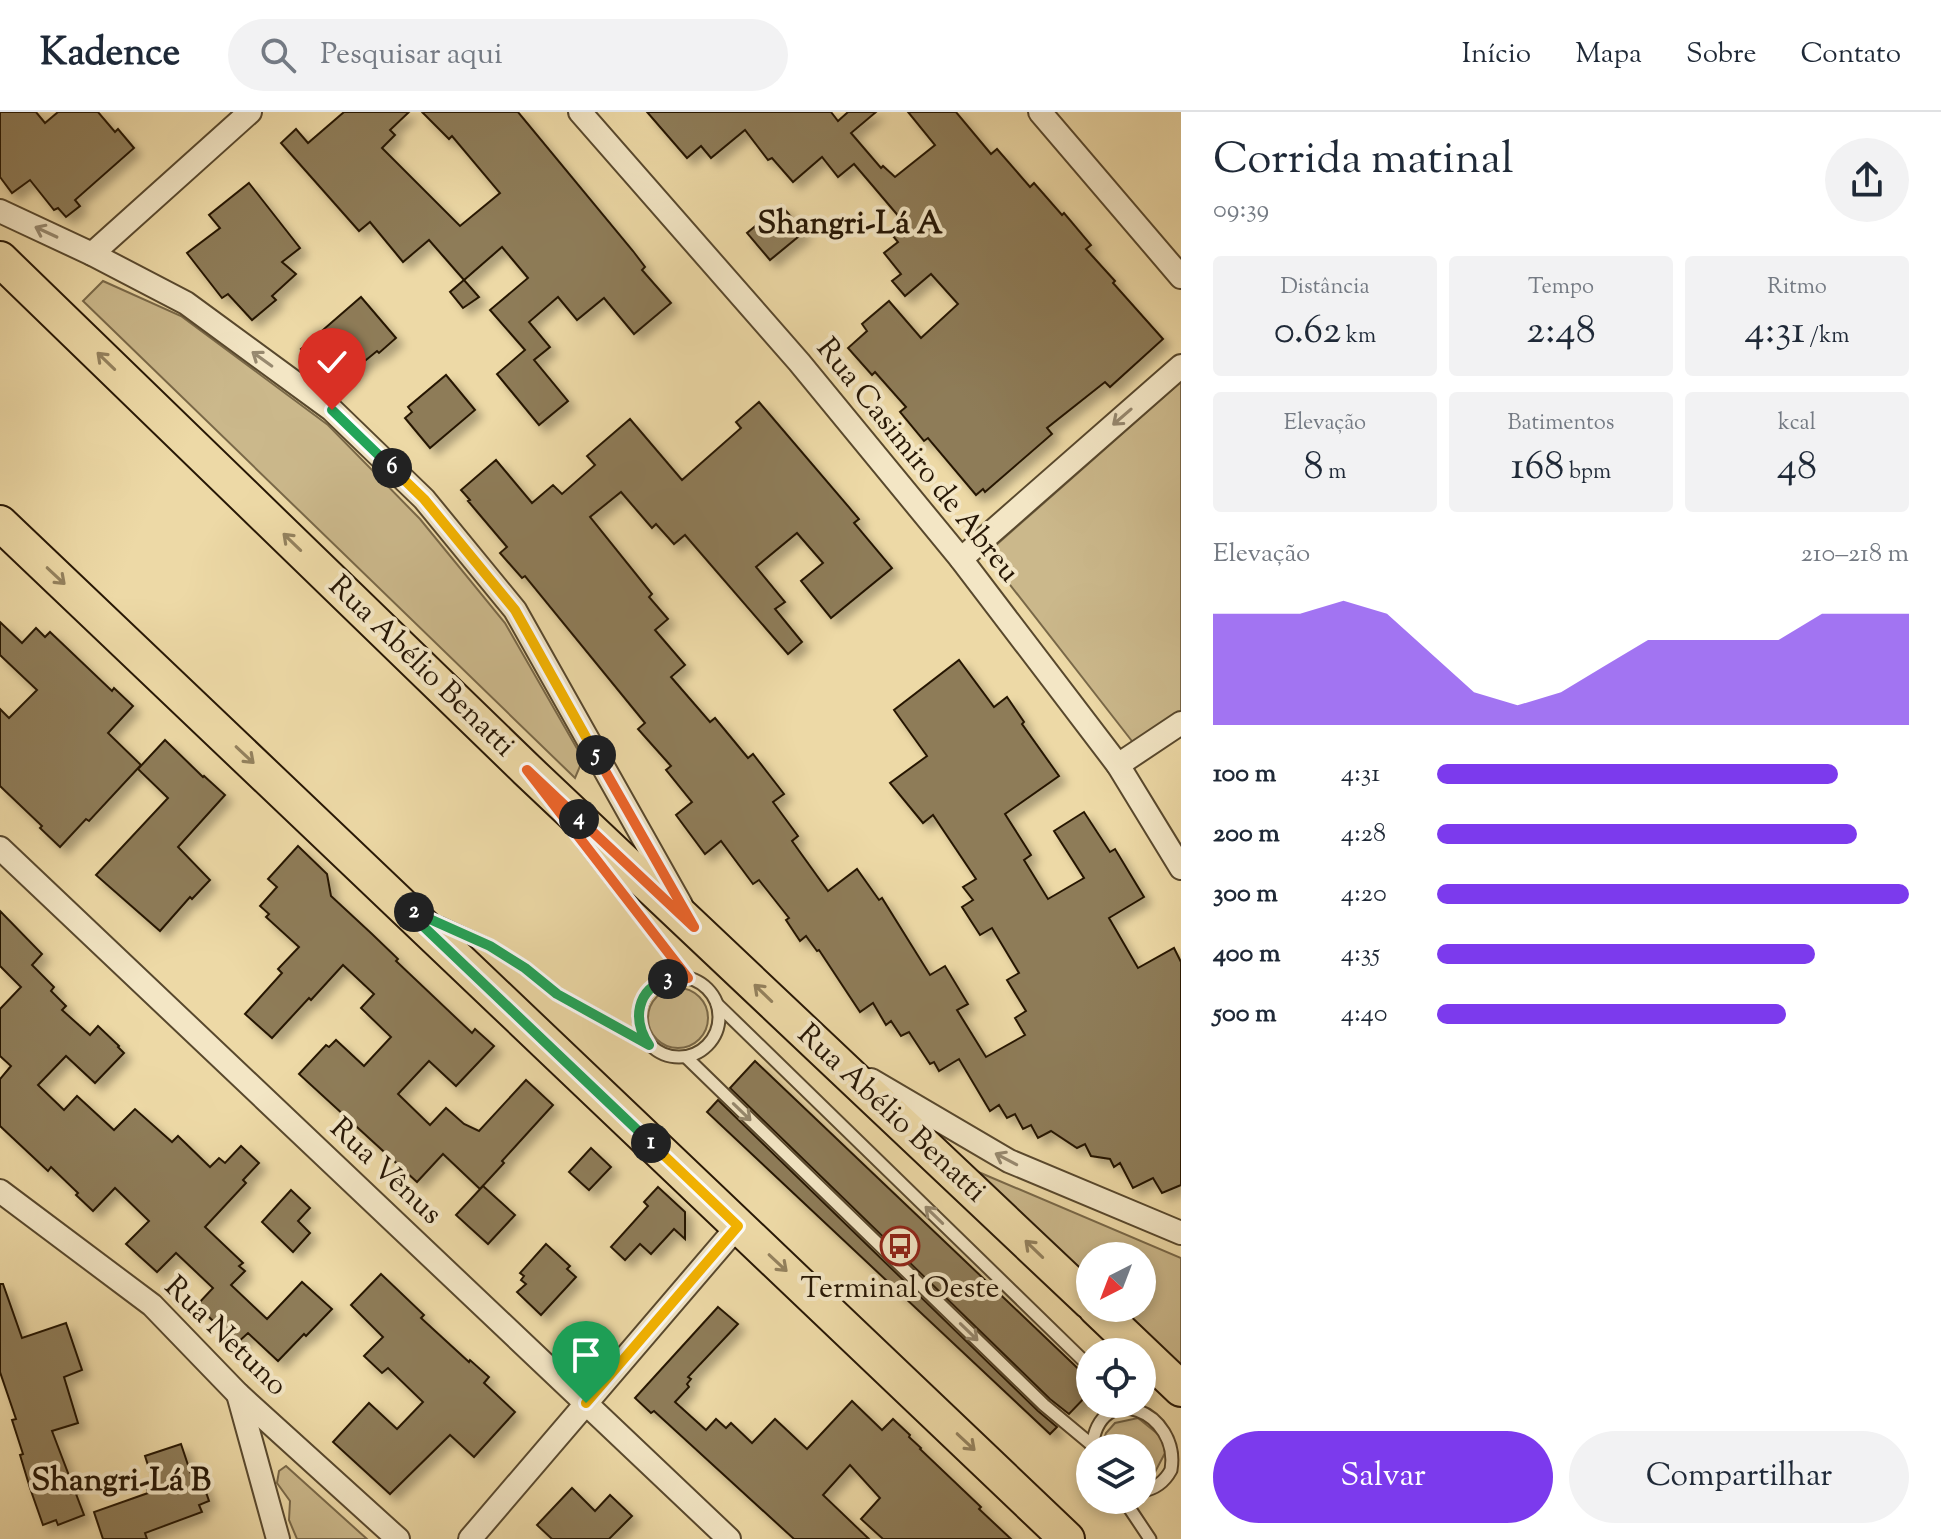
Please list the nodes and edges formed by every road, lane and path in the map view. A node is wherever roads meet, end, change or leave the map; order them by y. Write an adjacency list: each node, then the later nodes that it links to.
1 (250, 112): 5 (street)
2 (580, 112): 10 (street, Rua Casimiro de Abreu)
3 (1040, 112): 7 (street)
4 (0, 211): 5 (street, one-way to 4)
5 (92, 254): 17 (street, one-way to 5)
6 (0, 259): 13 (main road, Rua Abélio Benatti, one-way to 6)
7 (1181, 277)
8 (1181, 366): 10 (street, one-way to 10)
9 (5, 539): 16 (main road, one-way to 16)
10 (961, 559): 12 (street, Rua Casimiro de Abreu)
11 (1181, 723): 12 (street)
12 (1118, 765): 15 (street, Rua Casimiro de Abreu)
13 (527, 770): 17 (main road, Rua Abélio Benatti); 18 (lane)
14 (0, 848): 31 (street, Rua Vênus)
15 (1181, 868)
16 (403, 907): 20 (lane); 24 (main road)
17 (694, 927): 22 (main road, Rua Abélio Benatti, one-way to 17)
18 (688, 978): 19 (lane); 20 (lane)
19 (717, 1004): 21 (lane); 28 (lane, one-way to 19)
20 (649, 1045): 21 (lane)
21 (686, 1057): 33 (lane, one-way to 33)
22 (833, 1058): 25 (street, one-way to 22); 26 (main road, Rua Abélio Benatti, one-way to 22)
23 (0, 1191): 30 (street, Rua Netuno)
24 (738, 1226): 31 (street); 40 (main road, one-way to 40)
25 (1181, 1233)
26 (1076, 1289)
27 (1111, 1322): 29 (main road)
28 (1076, 1353)
29 (1181, 1389)
30 (238, 1394): 36 (street); 37 (street, Rua Netuno)
31 (586, 1403): 38 (street); 39 (street, Rua Vênus)
32 (1156, 1414): 34 (lane)
33 (1078, 1434)
34 (1156, 1485)
35 (1133, 1514): 41 (lane)
36 (278, 1539)
37 (398, 1539)
38 (470, 1539)
39 (729, 1539)
40 (1067, 1539)
41 (1150, 1539)

